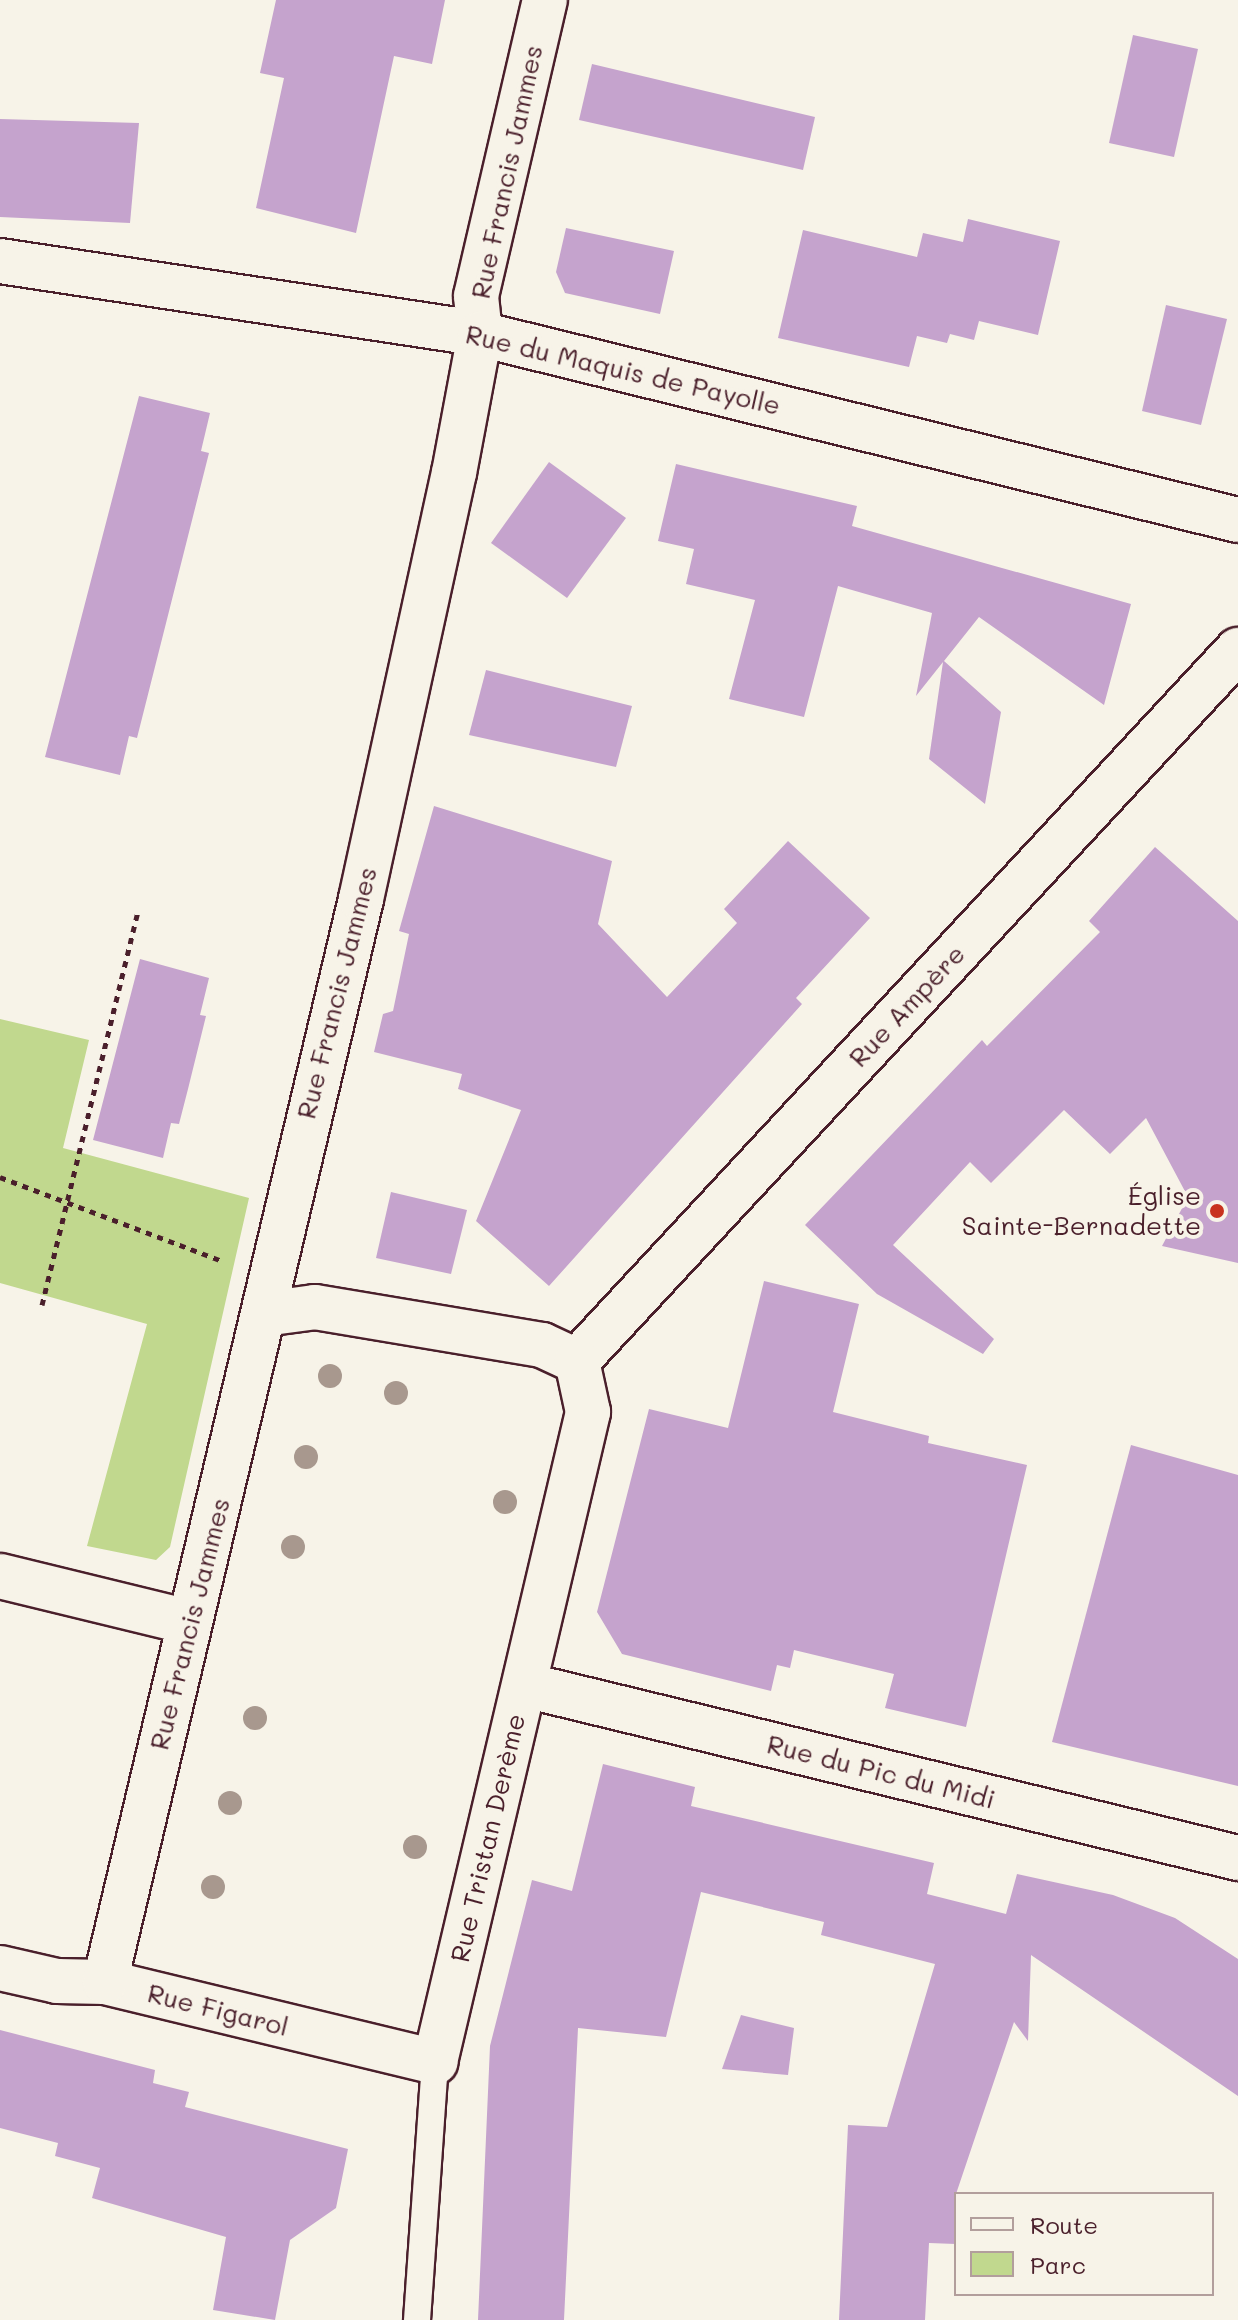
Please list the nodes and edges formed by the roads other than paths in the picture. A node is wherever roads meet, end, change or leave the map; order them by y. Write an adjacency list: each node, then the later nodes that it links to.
1 (545, 0): 3 (street, Rue Francis Jammes)
2 (0, 261): 3 (street, Rue du Maquis de Payolle)
3 (480, 334): 4 (street, Rue du Maquis de Payolle); 6 (street, Rue Francis Jammes)
4 (1238, 520)
5 (1238, 650): 7 (street, Rue Ampère)
6 (266, 1296): 7 (street); 9 (street, Rue Francis Jammes)
7 (577, 1361): 10 (street, Rue Tristan Derème)
8 (0, 1576): 9 (street)
9 (189, 1622): 13 (street, Rue Francis Jammes)
10 (525, 1685): 11 (street, Rue du Pic du Midi); 14 (street, Rue Tristan Derème)
11 (1238, 1858)
12 (0, 1968): 13 (street, Rue Figarol)
13 (105, 1982): 14 (street, Rue Figarol)
14 (435, 2062): 15 (lane, Rue Tristan Derème)
15 (417, 2320)

